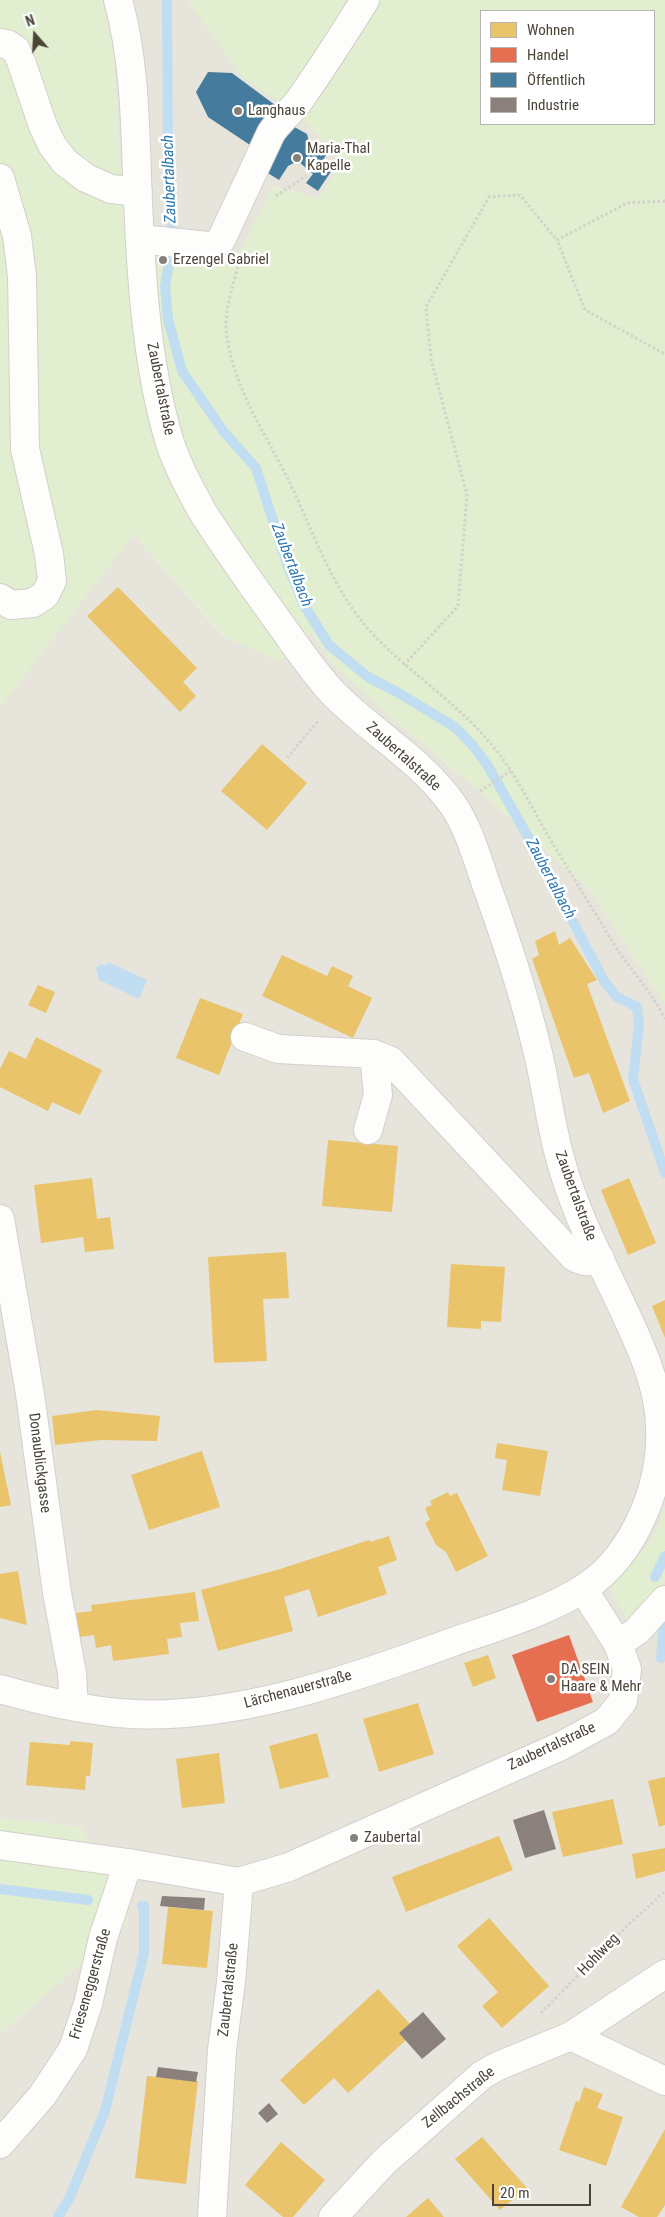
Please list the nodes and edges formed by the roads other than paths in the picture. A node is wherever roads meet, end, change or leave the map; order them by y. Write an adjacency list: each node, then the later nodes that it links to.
1 (118, 0): 5 (street, Zaubertalstraße)
2 (365, 0): 6 (street)
3 (0, 43): 5 (street)
4 (0, 178): 7 (street)
5 (138, 192): 6 (street, Zaubertalstraße)
6 (150, 240): 12 (street, Zaubertalstraße)
7 (0, 598)
8 (245, 1037): 9 (street)
9 (374, 1054): 10 (street); 12 (street)
10 (368, 1130)
11 (0, 1219): 18 (street, Donaublickgasse)
12 (600, 1258): 13 (street, Zaubertalstraße)
13 (660, 1393): 14 (street, Zaubertalstraße)
14 (583, 1588): 16 (street, Zaubertalstraße); 18 (street, Lärchenauerstraße)
15 (665, 1600): 16 (street)
16 (618, 1644): 21 (street, Zaubertalstraße)
17 (0, 1689): 18 (street, Lärchenauerstraße)
18 (74, 1706)
19 (0, 1845): 20 (street)
20 (128, 1863): 21 (street); 25 (street, Frieseneggerstraße)
21 (239, 1882): 26 (street, Zaubertalstraße)
22 (665, 1974): 23 (street, Zellbachstraße)
23 (571, 2036): 24 (street); 27 (street, Zellbachstraße)
24 (665, 2080)
25 (0, 2144)
26 (212, 2217)
27 (333, 2217)

